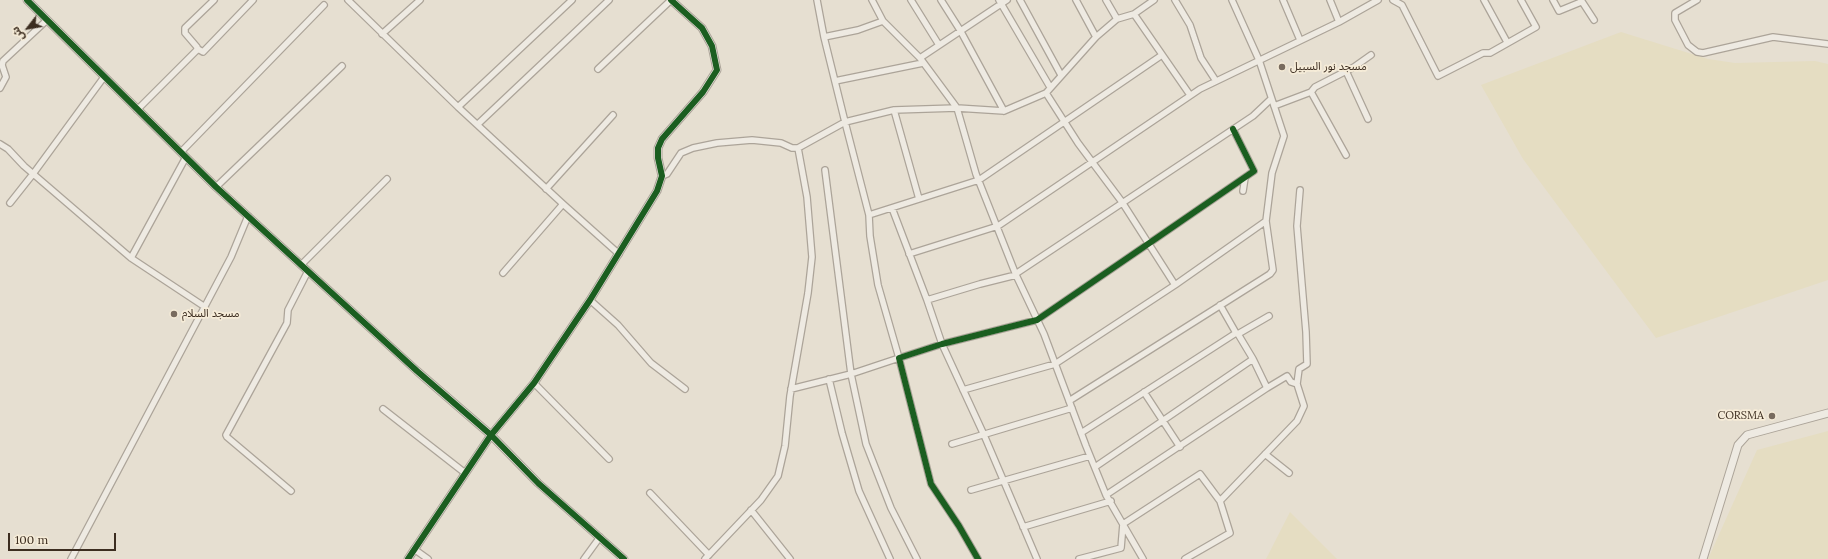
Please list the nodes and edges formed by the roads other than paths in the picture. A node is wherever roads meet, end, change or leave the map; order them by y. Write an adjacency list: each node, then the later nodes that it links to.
1 (27, 0): 33 (street)
2 (214, 0): 45 (street)
3 (253, 0): 45 (street)
4 (348, 0): 38 (street)
5 (420, 0): 38 (street)
6 (572, 0): 65 (street)
7 (609, 0): 74 (street)
8 (671, 0): 52 (street); 83 (street)
9 (817, 0): 39 (street)
10 (872, 0): 35 (street)
11 (911, 0): 44 (street)
12 (941, 0): 37 (street)
13 (1006, 0): 29 (street)
14 (1020, 0): 54 (street)
15 (1076, 0): 40 (street)
16 (1106, 0): 32 (street)
17 (1175, 0): 57 (street)
18 (1232, 0): 49 (street)
19 (1283, 0): 41 (street)
20 (1330, 0): 36 (street)
21 (1378, 0): 36 (street)
22 (1393, 0): 42 (street)
23 (1484, 0): 42 (street)
24 (1521, 0): 42 (street)
25 (1553, 0): 28 (street)
26 (1697, 0): 43 (street)
27 (1150, 1): 31 (street)
28 (1581, 1): 34 (street)
29 (1000, 2): 37 (street); 58 (street)
30 (324, 5): 78 (street)
31 (1134, 14): 32 (street); 46 (street)
32 (1117, 19): 40 (street)
33 (47, 20): 55 (street); 59 (street)
34 (1594, 20)
35 (883, 21): 39 (street); 48 (street)
36 (1339, 22): 41 (street)
37 (960, 30): 44 (street); 69 (street)
38 (382, 34): 65 (street)
39 (824, 37): 56 (street)
40 (1096, 37): 54 (street)
41 (1300, 40): 49 (street)
42 (1507, 42)
43 (1828, 44)
44 (939, 45): 48 (street)
45 (198, 49): 67 (street)
46 (1162, 55): 62 (street); 73 (street)
47 (1371, 55): 53 (street)
48 (920, 58): 50 (street)
49 (1259, 60): 57 (street); 63 (street)
50 (923, 63): 56 (street); 66 (street)
51 (342, 66): 87 (street)
52 (598, 69)
53 (1346, 71): 61 (street); 71 (street)
54 (1061, 75): 58 (street)
55 (104, 77): 67 (street); 82 (street)
56 (835, 81): 72 (street)
57 (1216, 81): 62 (street)
58 (1050, 87): 60 (street)
59 (0, 88)
60 (1046, 92): 69 (street); 73 (street)
61 (1311, 92): 64 (street); 79 (street)
62 (1190, 95): 80 (street)
63 (1271, 99): 64 (street); 75 (street)
64 (1274, 106): 98 (street)
65 (458, 107): 74 (street)
66 (957, 108): 68 (street); 69 (street); 86 (street)
67 (137, 110): 78 (street)
68 (894, 110): 72 (street); 91 (street)
69 (1004, 111)
70 (613, 115): 88 (street)
71 (1368, 119)
72 (845, 122): 77 (street); 96 (street)
73 (1064, 122): 80 (street); 86 (street)
74 (478, 124): 88 (street)
75 (1233, 129): 84 (street); 92 (street)
76 (0, 144): 82 (street)
77 (798, 148): 83 (street); 126 (street)
78 (183, 154): 87 (street); 103 (street)
79 (1346, 155)
80 (1093, 162): 92 (street); 99 (street)
81 (825, 170): 120 (street)
82 (33, 174): 93 (street); 103 (street)
83 (662, 176): 101 (street)
84 (1245, 178): 90 (street); 100 (street)
85 (387, 179): 104 (street)
86 (979, 180): 91 (street); 99 (street)
87 (216, 187): 97 (street)
88 (546, 189): 94 (street)
89 (1300, 190): 123 (street)
90 (1243, 192)
91 (919, 199): 95 (street)
92 (1122, 202): 100 (street); 107 (street)
93 (10, 203)
94 (562, 204): 101 (street); 106 (street)
95 (892, 208): 96 (street); 102 (street)
96 (870, 215): 117 (street)
97 (248, 216): 104 (street); 112 (street)
98 (1266, 221): 108 (street); 111 (street)
99 (998, 226): 102 (street); 107 (street)
100 (1148, 244): 108 (street); 114 (street)
101 (619, 254): 109 (street)
102 (909, 254): 110 (street)
103 (131, 258): 112 (street)
104 (301, 265): 105 (street)
105 (308, 271): 135 (street); 147 (street)
106 (503, 273)
107 (1017, 274): 110 (street); 114 (street)
108 (1175, 285): 119 (street)
109 (590, 300): 122 (street); 125 (street)
110 (927, 300): 116 (street)
111 (1220, 305): 115 (street); 129 (street)
112 (205, 307): 158 (street)
113 (1269, 316): 115 (street)
114 (1037, 320): 116 (street); 119 (street)
115 (1237, 334): 118 (street); 128 (street)
116 (942, 344): 117 (street); 127 (street)
117 (899, 358): 120 (street); 166 (street)
118 (1253, 359): 124 (street); 133 (street)
119 (1055, 364): 127 (street); 129 (street)
120 (851, 374): 121 (street); 165 (street)
121 (828, 379): 126 (street); 164 (street)
122 (534, 383): 135 (street); 141 (street)
123 (1297, 384): 124 (street); 139 (street)
124 (1267, 388): 138 (street)
125 (685, 389)
126 (791, 389): 152 (street)
127 (963, 390): 136 (street)
128 (1144, 392): 133 (street); 134 (street)
129 (1069, 402): 130 (street)
130 (1072, 408): 134 (street); 136 (street)
131 (383, 409): 143 (street)
132 (1828, 413): 171 (street)
133 (1163, 421): 138 (street); 142 (street)
134 (1081, 433): 140 (street)
135 (491, 435): 143 (street); 155 (street)
136 (984, 435): 137 (street); 145 (street)
137 (952, 444)
138 (1180, 447): 149 (street)
139 (1265, 454): 144 (street); 150 (street)
140 (1090, 456): 142 (street); 145 (street)
141 (609, 460)
142 (1095, 467): 149 (street)
143 (465, 473): 156 (street)
144 (1289, 473)
145 (1003, 481): 146 (street); 154 (street)
146 (971, 490)
147 (291, 491)
148 (650, 493): 157 (street)
149 (1106, 494): 151 (street)
150 (1220, 501): 153 (street); 170 (street)
151 (1110, 502): 153 (street); 154 (street)
152 (751, 510): 157 (street); 163 (street)
153 (1123, 524): 168 (street); 169 (street)
154 (1023, 527): 167 (street)
155 (600, 537): 161 (street); 162 (street)
156 (414, 549): 159 (street); 160 (street)
157 (707, 557)
158 (71, 559)
159 (408, 559)
160 (428, 559)
161 (584, 559)
162 (624, 559)
163 (790, 559)
164 (890, 559)
165 (917, 559)
166 (978, 559)
167 (1037, 559)
168 (1079, 559)
169 (1143, 559)
170 (1185, 559)
171 (1703, 559)

